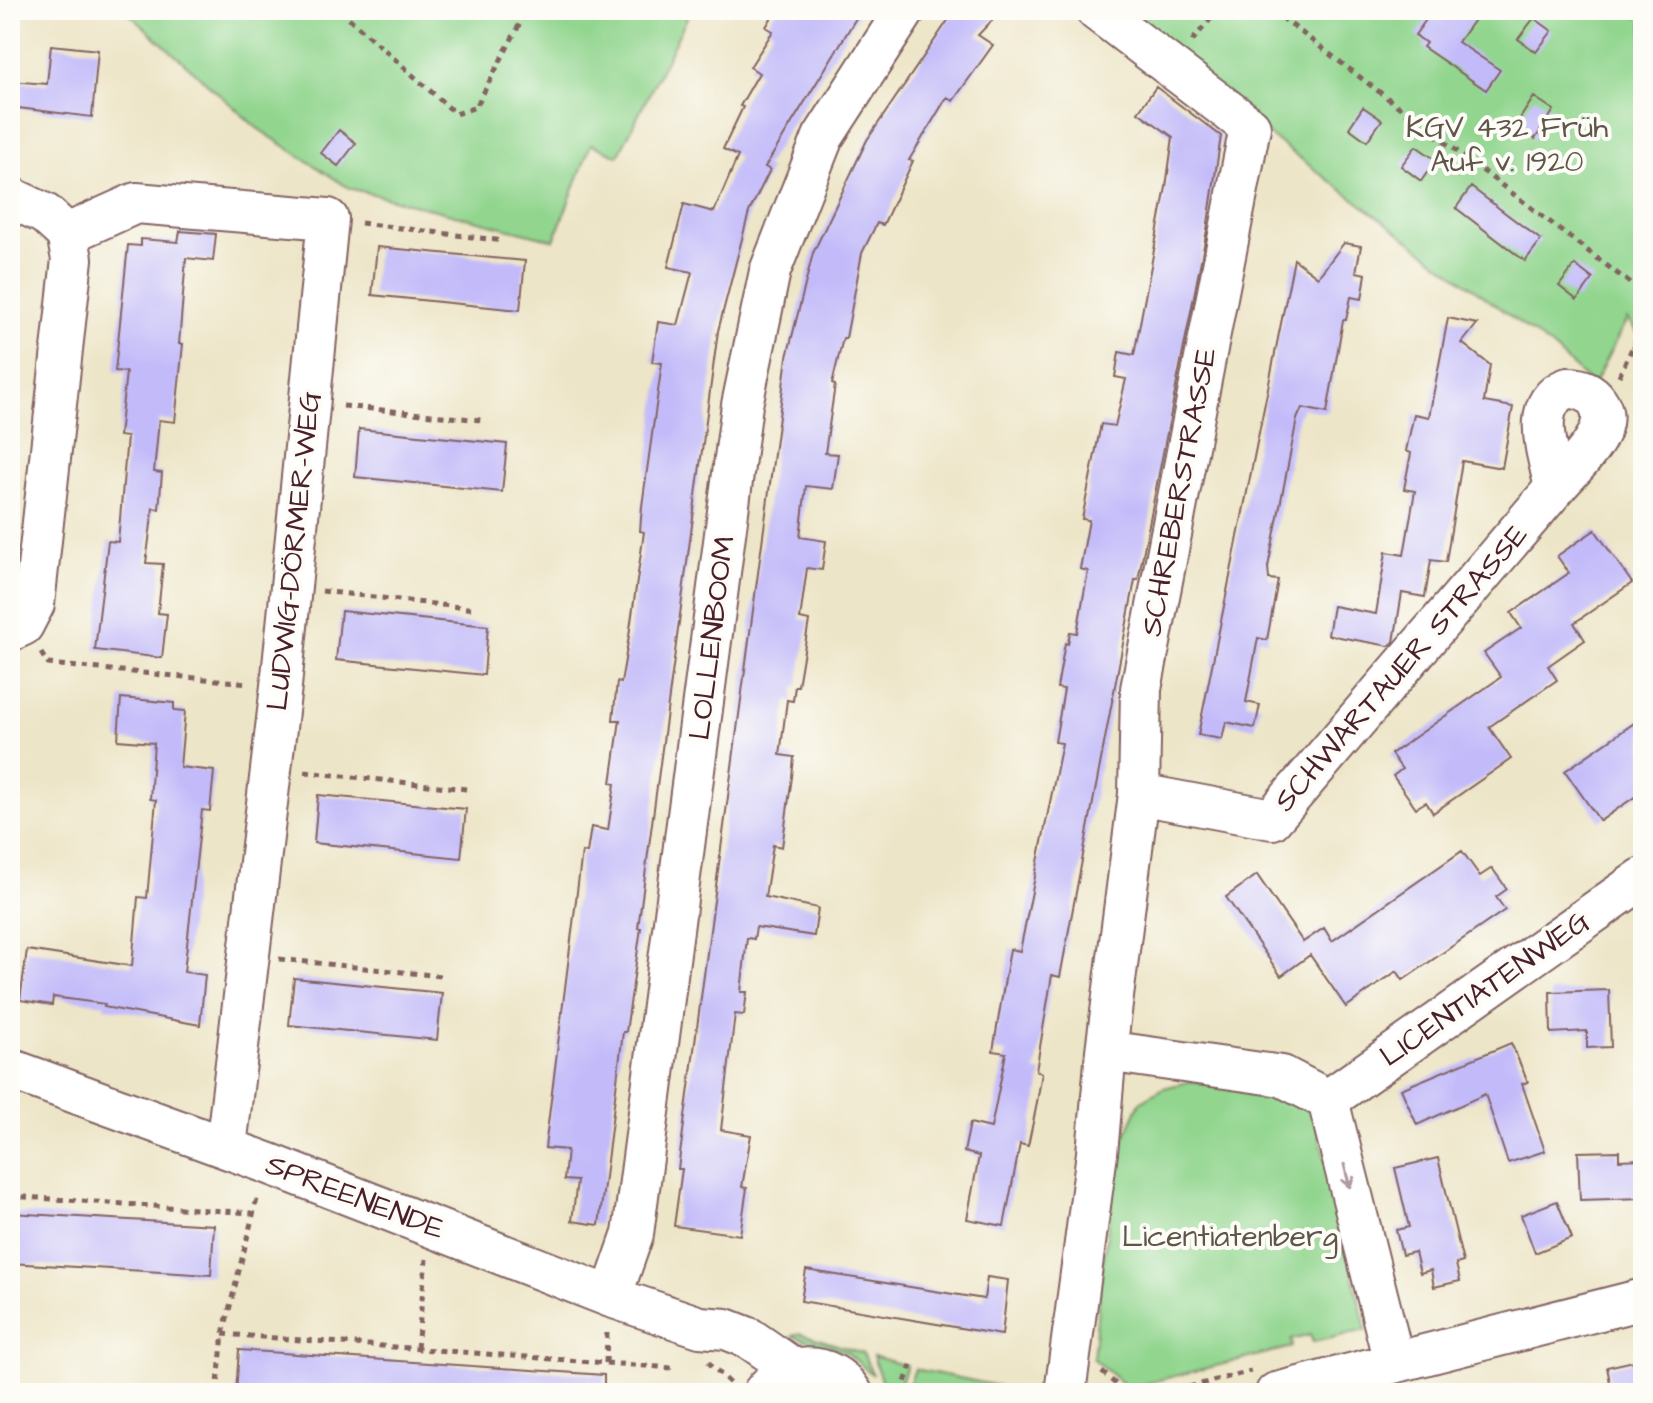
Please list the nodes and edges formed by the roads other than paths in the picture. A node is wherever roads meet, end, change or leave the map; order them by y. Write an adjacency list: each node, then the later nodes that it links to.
1 (905, 10): 13 (street, LOLLENBOOM)
2 (1096, 10): 7 (street, SCHREBERSTRASSE)
3 (10, 197): 4 (street)
4 (67, 234): 6 (street); 12 (street, LUDWIG-DÖRMER-WEG)
5 (1555, 488): 5 (street, SCHWARTAUER STRASSE); 7 (street, SCHWARTAUER STRASSE)
6 (16, 628)
7 (1139, 794): 9 (street, SCHREBERSTRASSE)
8 (1643, 878): 11 (street, LICENTIATENWEG)
9 (1106, 1051): 11 (street); 20 (street, SCHREBERSTRASSE)
10 (10, 1069): 12 (street, SPREENENDE)
11 (1328, 1100): 16 (street, one-way to 16)
12 (226, 1147): 13 (street, SPREENENDE)
13 (611, 1297): 15 (street, SPREENENDE)
14 (1643, 1299): 16 (street)
15 (701, 1342): 17 (street, SPREENENDE); 18 (street, SPREENENDE)
16 (1394, 1362): 21 (street)
17 (794, 1369): 18 (street); 19 (street)
18 (752, 1390)
19 (852, 1393)
20 (1065, 1393)
21 (1276, 1393)

